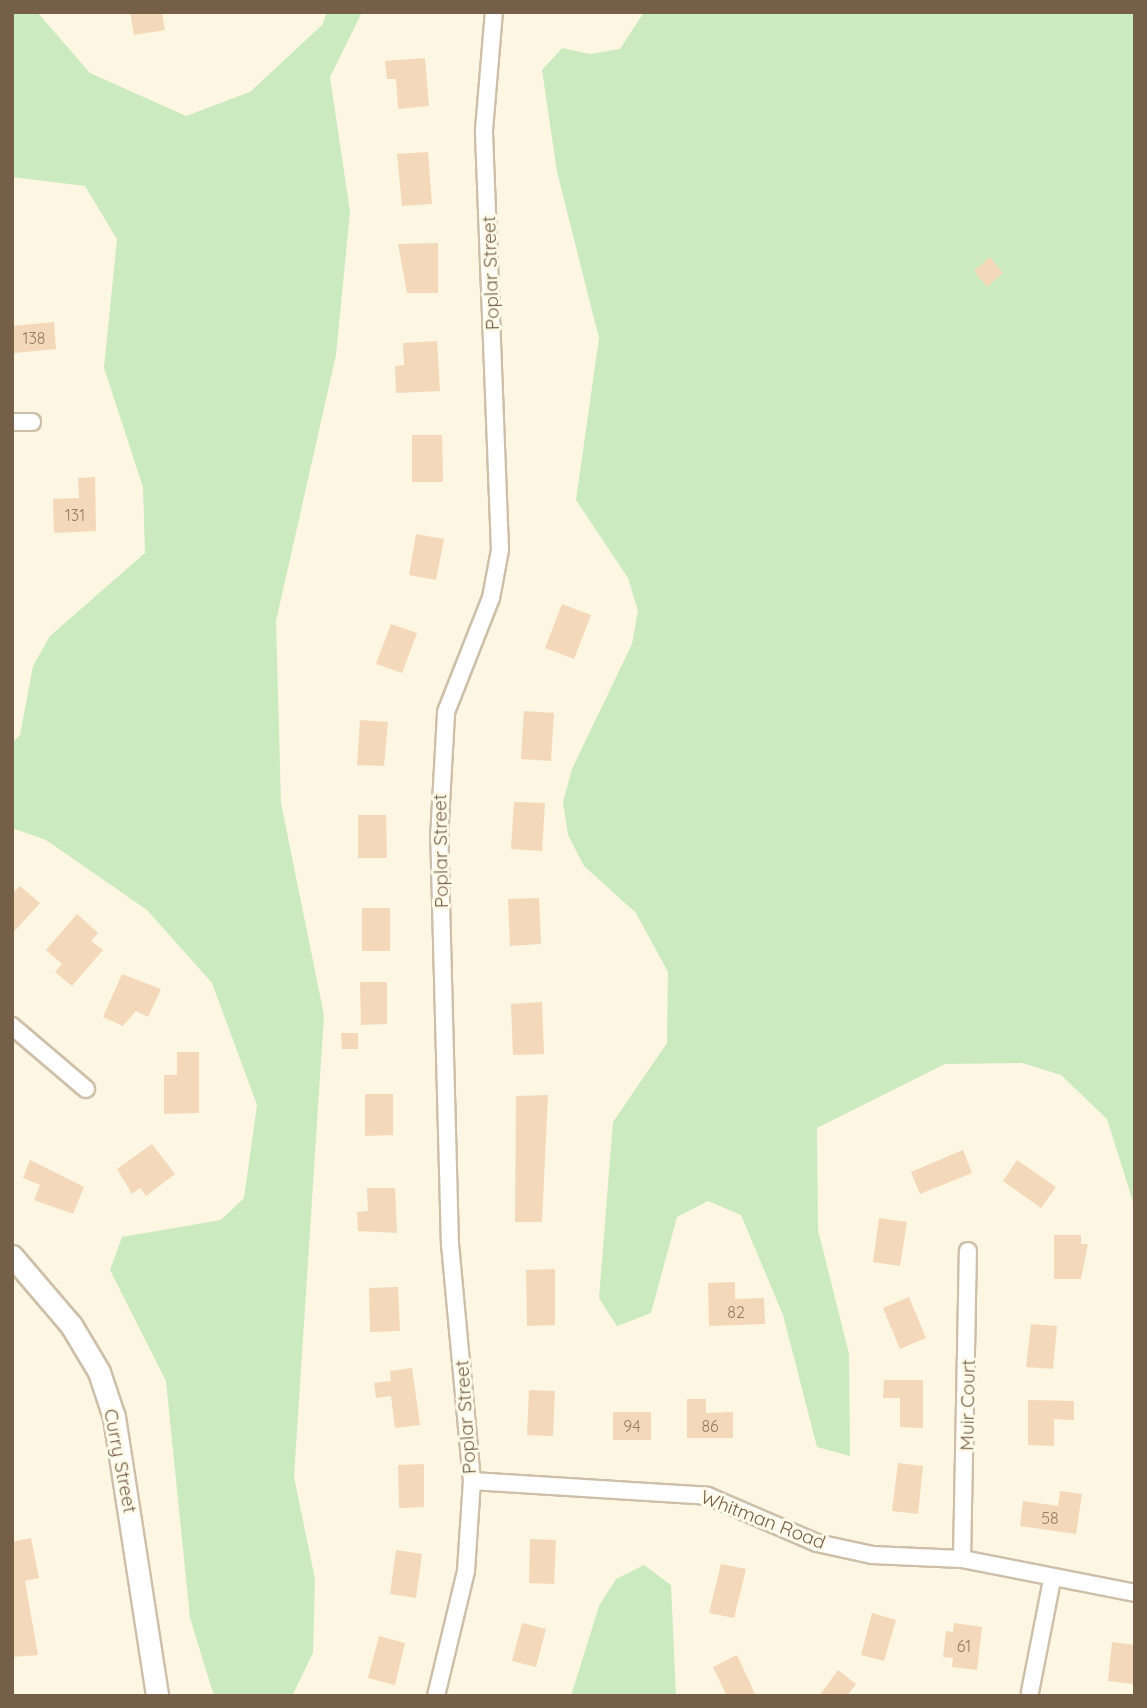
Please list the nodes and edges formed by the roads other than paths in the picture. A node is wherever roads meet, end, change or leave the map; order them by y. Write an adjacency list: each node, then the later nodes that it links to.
1 (494, 12): 8 (street, Poplar Street)
2 (12, 422): 3 (street)
3 (32, 422)
4 (12, 1026): 5 (street)
5 (86, 1089)
6 (968, 1251): 9 (street, Muir Court)
7 (12, 1256): 13 (street, Curry Street)
8 (472, 1481): 9 (street, Whitman Road); 14 (street, Poplar Street)
9 (962, 1559): 10 (street, Whitman Road)
10 (1052, 1580): 11 (street, Whitman Road); 12 (street)
11 (1135, 1593)
12 (1030, 1692)
13 (157, 1696)
14 (436, 1696)

